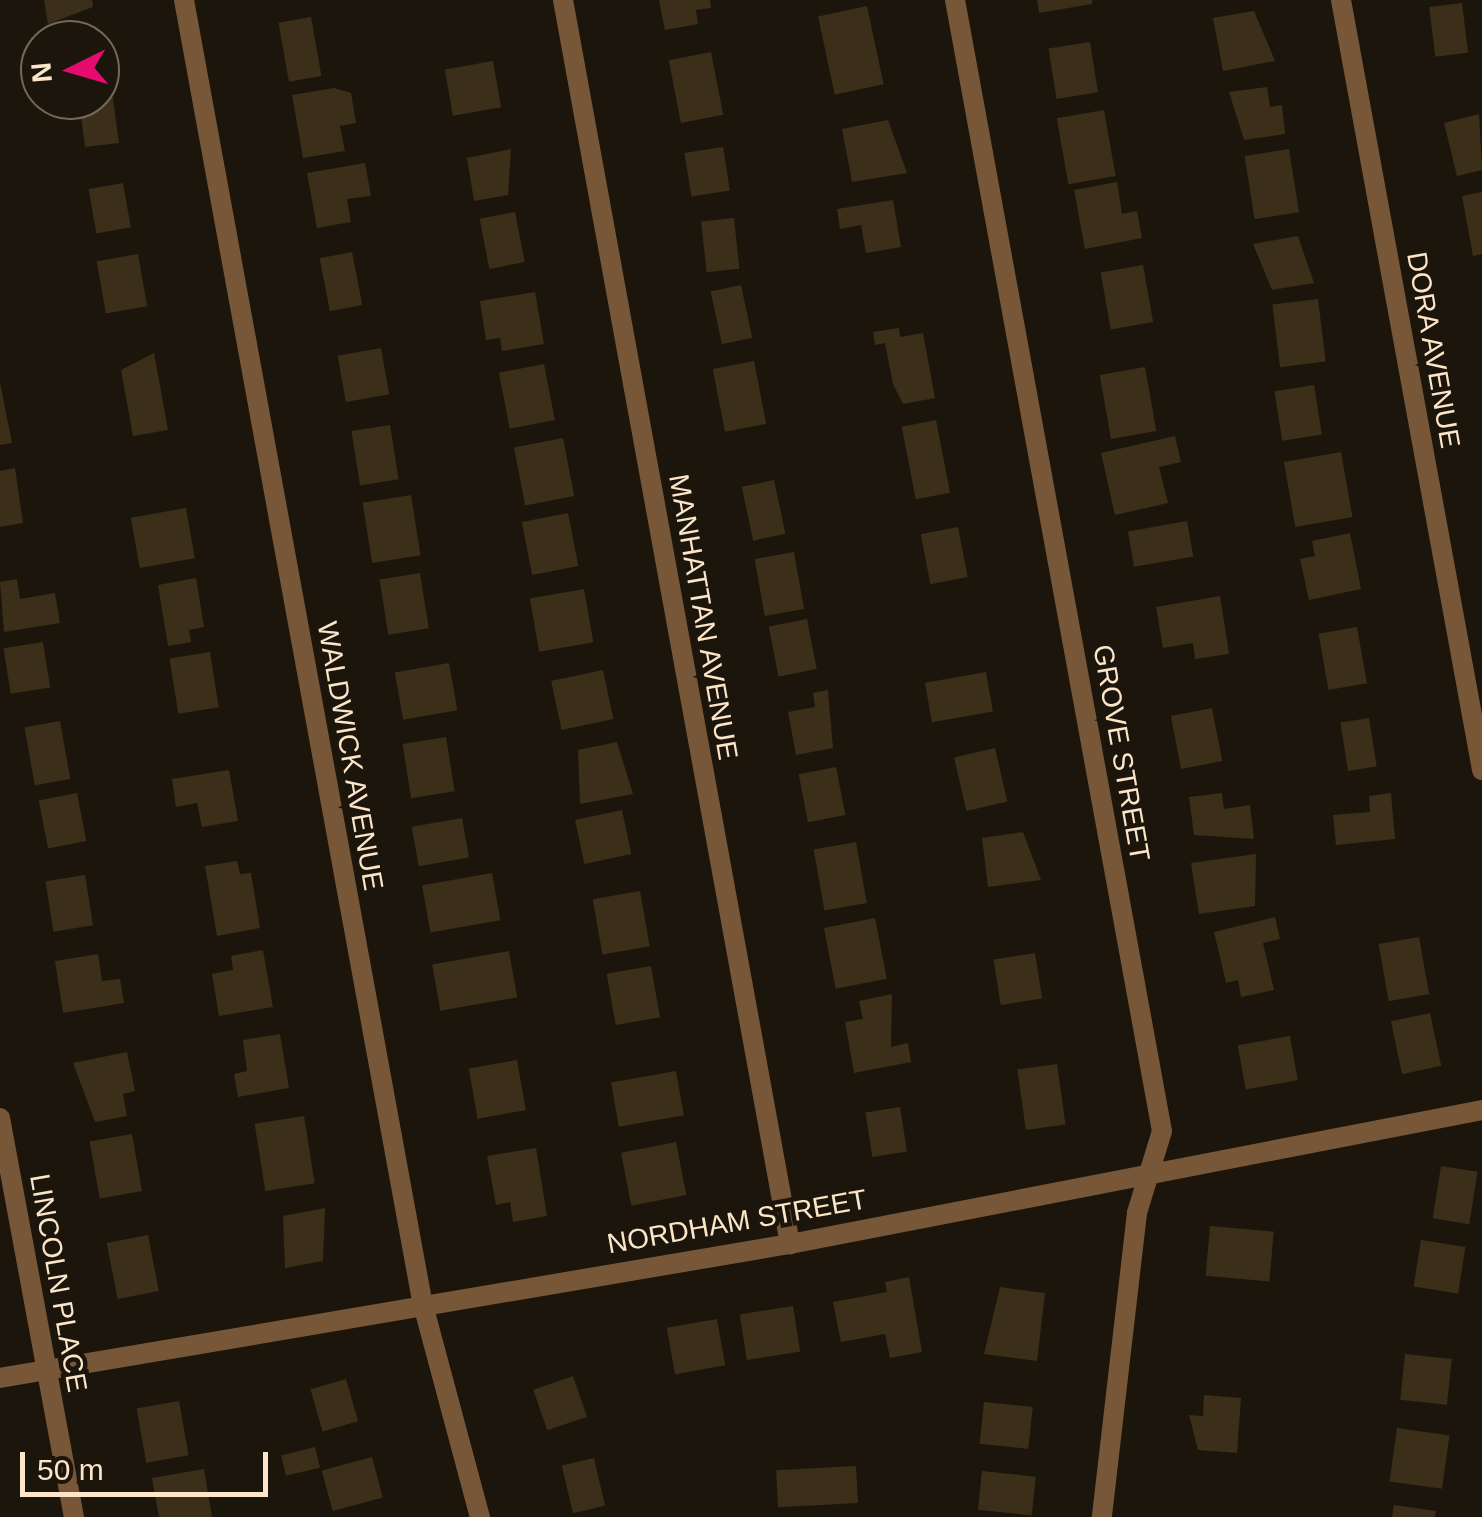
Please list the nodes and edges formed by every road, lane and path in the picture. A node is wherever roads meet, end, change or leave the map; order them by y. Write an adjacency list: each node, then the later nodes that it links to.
1 (184, 0): 10 (street, WALDWICK AVENUE)
2 (563, 0): 9 (street, MANHATTAN AVENUE)
3 (956, 0): 8 (street, GROVE STREET)
4 (1341, 0): 5 (street, DORA AVENUE)
5 (1482, 770)
6 (1482, 1110): 8 (street, NORDHAM STREET)
7 (0, 1118): 11 (street, LINCOLN PLACE)
8 (1148, 1175): 9 (street, NORDHAM STREET); 15 (street, GROVE STREET)
9 (790, 1244): 10 (street, NORDHAM STREET)
10 (422, 1301): 11 (street, NORDHAM STREET); 14 (street, WALDWICK AVENUE)
11 (46, 1370): 12 (street, NORDHAM STREET); 13 (street, LINCOLN PLACE)
12 (0, 1378)
13 (74, 1517)
14 (480, 1517)
15 (1102, 1517)

